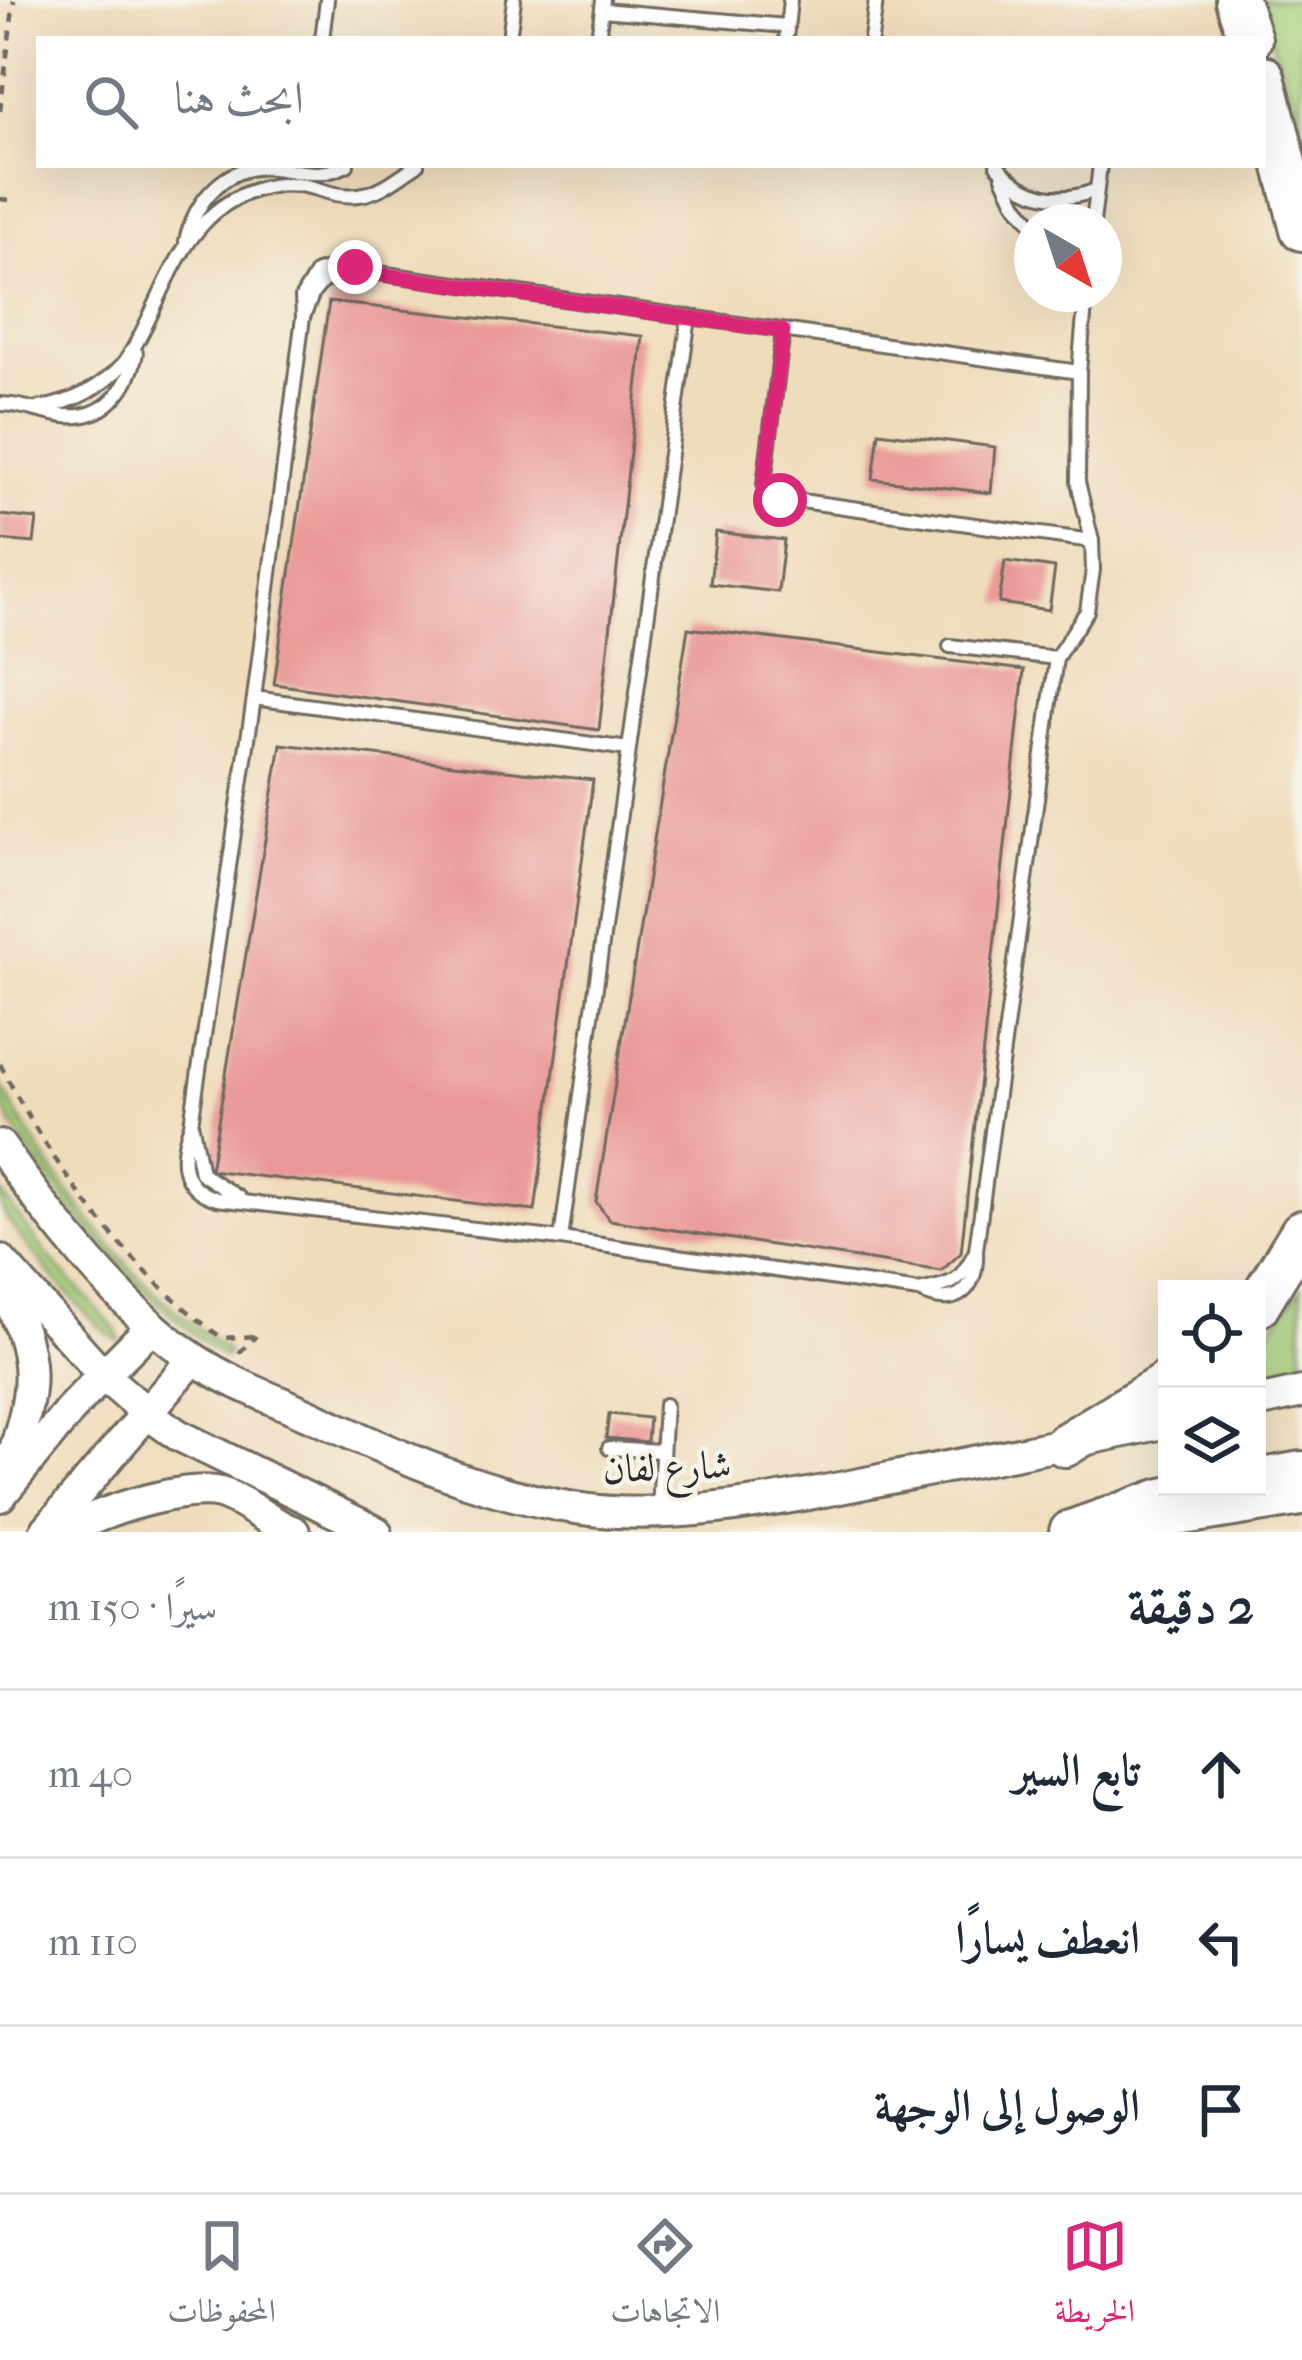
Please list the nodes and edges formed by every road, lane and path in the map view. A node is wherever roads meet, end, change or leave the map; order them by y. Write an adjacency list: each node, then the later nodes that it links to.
1 (14, 0): 13 (path)
2 (326, 0): 8 (lane)
3 (514, 0): 9 (lane)
4 (790, 0): 7 (lane)
5 (877, 0): 11 (lane)
6 (602, 5): 7 (lane); 10 (lane)
7 (787, 33)
8 (322, 36)
9 (509, 36)
10 (598, 36)
11 (871, 36)
12 (1266, 89): 26 (highway)
13 (0, 112)
14 (260, 168): 27 (lane)
15 (278, 168): 20 (lane)
16 (341, 168): 20 (lane)
17 (412, 168): 20 (lane)
18 (999, 168): 21 (lane); 24 (lane)
19 (1100, 168): 21 (lane)
20 (315, 182): 27 (lane)
21 (1096, 190): 25 (lane)
22 (0, 199): 23 (path)
23 (9, 200)
24 (1016, 204)
25 (1095, 204)
26 (1302, 229)
27 (185, 248): 32 (lane)
28 (1084, 312): 31 (lane)
29 (689, 317): 30 (lane); 36 (lane); 37 (lane)
30 (783, 331): 31 (lane); 33 (lane)
31 (1079, 372): 33 (lane)
32 (0, 404)
33 (1092, 541): 35 (lane)
34 (950, 646): 35 (lane)
35 (1056, 658): 41 (lane)
36 (254, 698): 37 (lane); 41 (lane)
37 (629, 749): 41 (lane)
38 (0, 1064): 46 (path)
39 (0, 1146): 45 (street)
40 (1302, 1232): 44 (highway)
41 (561, 1239)
42 (0, 1260): 48 (street)
43 (0, 1280): 60 (street)
44 (1266, 1294)
45 (152, 1326): 47 (street, شارع لفان); 48 (street)
46 (236, 1357)
47 (193, 1359): 53 (street); 63 (street, شارع لفان)
48 (104, 1376): 53 (street); 60 (street)
49 (1159, 1388): 55 (highway)
50 (1302, 1392): 51 (street)
51 (1266, 1400)
52 (665, 1405): 57 (lane)
53 (148, 1414): 64 (street); 65 (street)
54 (1158, 1424): 55 (street, شارع لفان)
55 (1065, 1445): 63 (street, شارع لفان)
56 (609, 1448): 57 (lane)
57 (660, 1451): 63 (lane)
58 (1302, 1473): 59 (highway)
59 (1266, 1479)
60 (1, 1494)
61 (1182, 1496): 68 (highway)
62 (1302, 1500): 69 (street)
63 (659, 1511)
64 (352, 1529)
65 (45, 1532)
66 (68, 1532): 67 (street)
67 (294, 1532)
68 (1071, 1532)
69 (1104, 1532)

